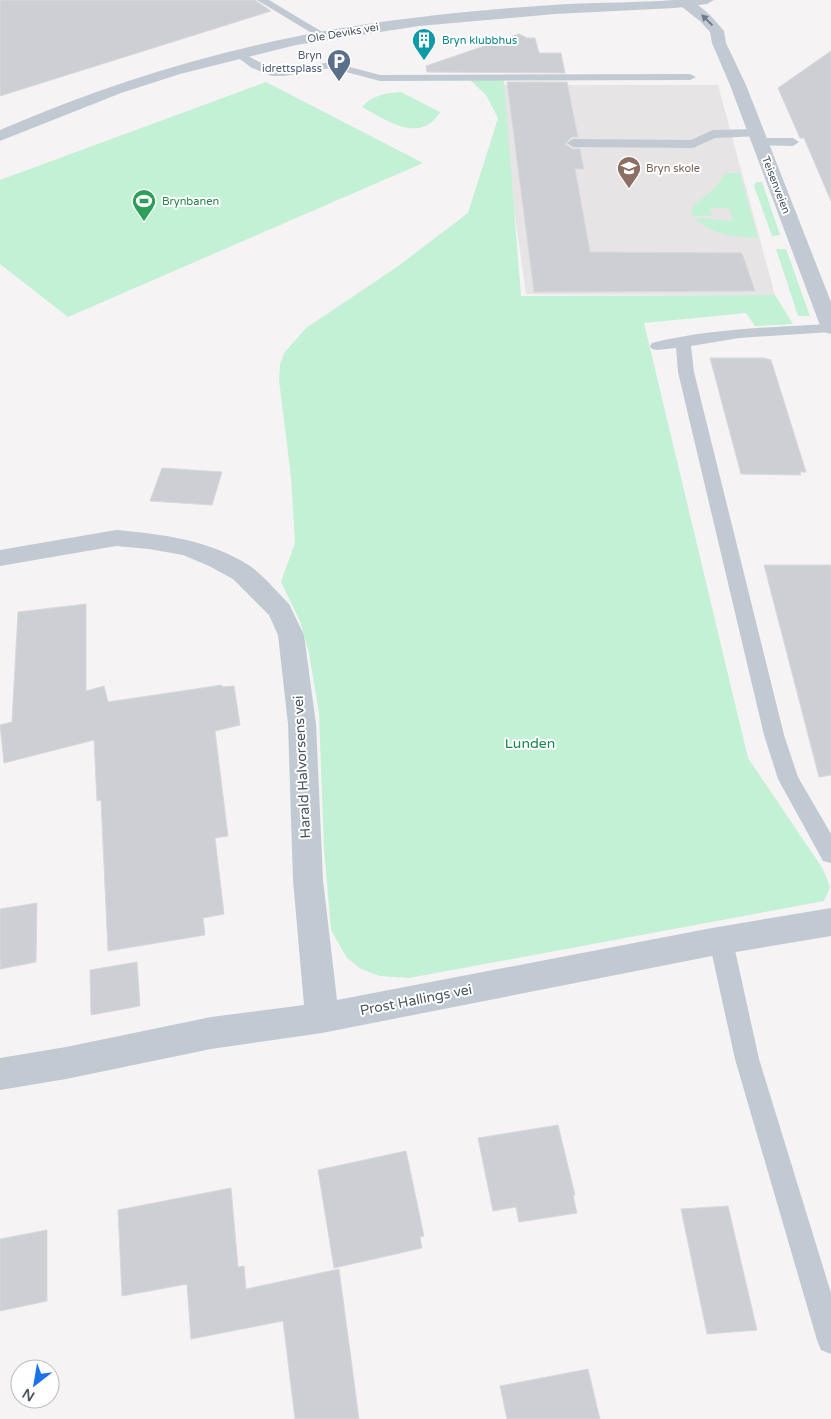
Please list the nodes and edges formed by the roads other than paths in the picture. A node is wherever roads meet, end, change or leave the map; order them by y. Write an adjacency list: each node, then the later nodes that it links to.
1 (262, 0): 6 (lane)
2 (622, 0): 5 (street, Ole Deviks vei)
3 (708, 0): 4 (street, Ole Deviks vei)
4 (677, 2): 5 (street, Ole Deviks vei); 7 (street); 7 (street, Teisenveien, one-way to 4)
5 (580, 8): 6 (street, Ole Deviks vei)
6 (324, 36): 8 (street, Ole Deviks vei)
7 (719, 42): 13 (street, Teisenveien)
8 (238, 54): 9 (lane); 12 (street, Ole Deviks vei)
9 (278, 73): 10 (lane); 11 (lane)
10 (690, 77)
11 (289, 86)
12 (0, 136)
13 (758, 138): 14 (lane); 15 (lane); 16 (street, Teisenveien)
14 (793, 142)
15 (573, 143)
16 (831, 328): 17 (lane)
17 (683, 342): 18 (lane); 20 (lane)
18 (658, 346)
19 (0, 558): 23 (street, Harald Halvorsens vei)
20 (831, 854)
21 (831, 922): 22 (street, Prost Hallings vei)
22 (721, 940): 23 (street, Prost Hallings vei); 25 (lane)
23 (322, 1018): 24 (street, Prost Hallings vei)
24 (0, 1074)
25 (831, 1340)

